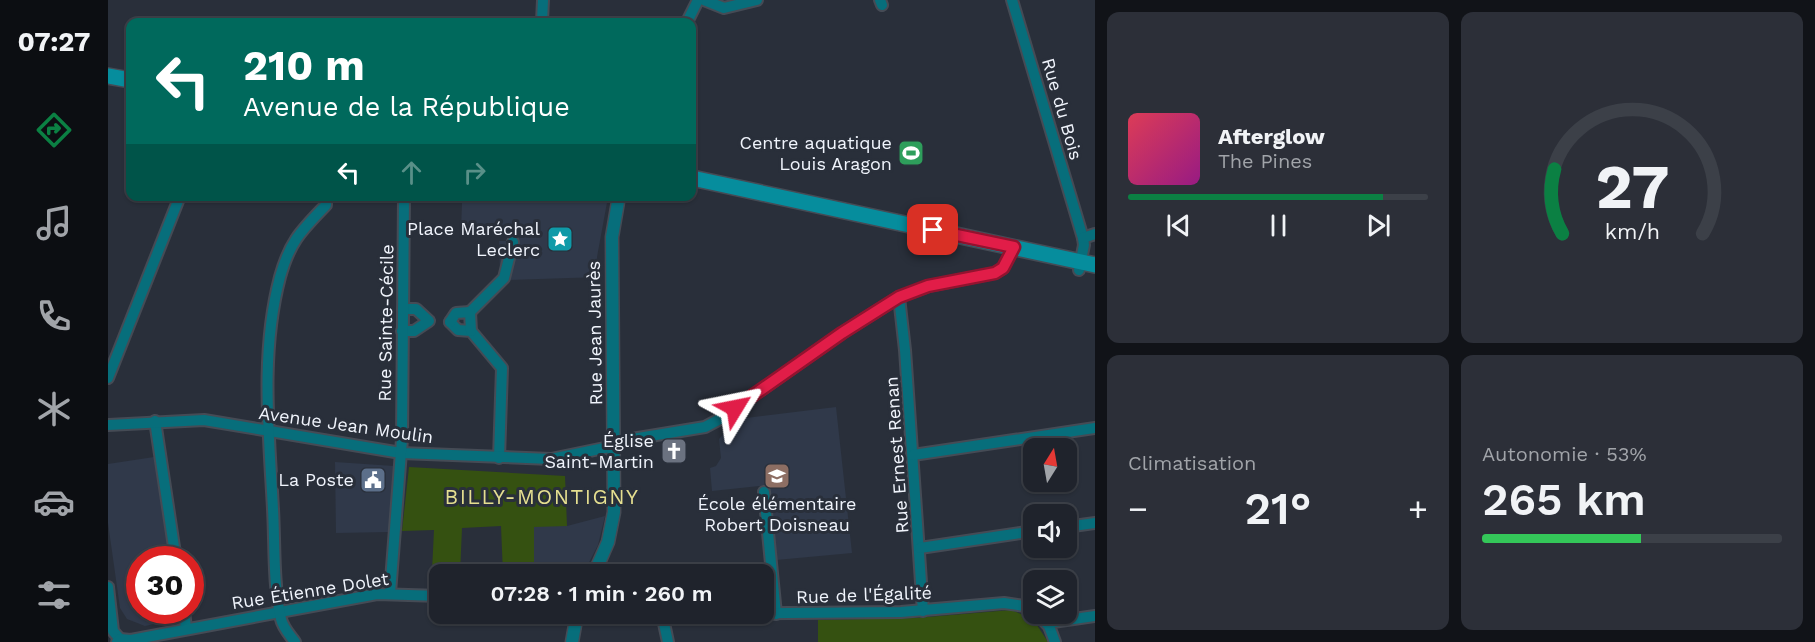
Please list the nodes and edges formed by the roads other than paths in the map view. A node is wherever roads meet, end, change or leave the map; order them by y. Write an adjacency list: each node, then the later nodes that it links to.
1 (543, 0): 6 (street)
2 (698, 0): 7 (street)
3 (704, 0): 4 (street)
4 (757, 0)
5 (1012, 0): 19 (street, Rue du Bois)
6 (542, 18)
7 (689, 18)
8 (108, 66): 9 (main road)
9 (126, 69)
10 (108, 76): 11 (main road)
11 (126, 79)
12 (696, 179): 21 (main road)
13 (696, 190): 21 (main road)
14 (178, 201): 31 (street)
15 (326, 201): 35 (street)
16 (404, 201): 25 (street, Rue Sainte-Cécile)
17 (618, 201): 36 (street, Rue Jean Jaurès)
18 (1095, 234): 19 (street)
19 (1083, 238): 22 (street, Rue du Bois)
20 (513, 242): 26 (street)
21 (1013, 251): 22 (main road); 24 (street, Avenue Jean Moulin)
22 (1085, 265): 23 (main road)
23 (1095, 273)
24 (899, 297): 36 (street, Avenue Jean Moulin); 38 (street, Rue Ernest Renan)
25 (403, 309): 27 (street); 30 (street, Rue Sainte-Cécile)
26 (470, 312): 28 (street); 29 (street)
27 (429, 321): 28 (street); 30 (street)
28 (450, 322): 29 (street)
29 (471, 331): 39 (street)
30 (402, 332): 37 (street, Rue Sainte-Cécile)
31 (108, 378)
32 (155, 421): 33 (street, Avenue Jean Moulin); 35 (street, Avenue Jean Moulin); 44 (street)
33 (108, 425)
34 (1095, 428): 38 (street)
35 (269, 431): 37 (street, Avenue Jean Moulin); 52 (street)
36 (614, 446): 39 (street, Avenue Jean Moulin); 46 (street, Rue Jean Jaurès)
37 (401, 453): 39 (street, Avenue Jean Moulin); 48 (street, Rue Sainte-Cécile)
38 (913, 455): 45 (street, Rue Ernest Renan)
39 (499, 458)
40 (764, 492): 53 (street)
41 (1095, 523): 42 (street)
42 (1077, 525)
43 (1023, 533): 45 (street)
44 (174, 546)
45 (920, 548): 51 (street, Rue Ernest Renan)
46 (598, 564)
47 (108, 587): 61 (street)
48 (390, 593): 49 (street, Rue Étienne Dolet); 52 (street, Rue Étienne Dolet)
49 (429, 595)
50 (1023, 606): 51 (street, Rue de l'Égalité)
51 (923, 610): 53 (street, Rue de l'Égalité)
52 (280, 612): 59 (street, Rue Étienne Dolet); 62 (street)
53 (776, 614)
54 (1095, 616): 58 (street)
55 (185, 624): 59 (street)
56 (575, 624): 63 (street)
57 (663, 624): 64 (street)
58 (1048, 626): 65 (street)
59 (186, 629): 60 (street, Rue Étienne Dolet)
60 (168, 638): 61 (street, Rue Étienne Dolet)
61 (125, 641)
62 (295, 642)
63 (572, 642)
64 (668, 642)
65 (1055, 642)

